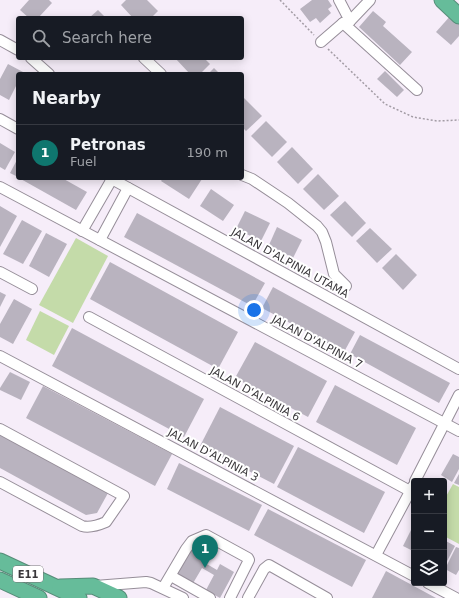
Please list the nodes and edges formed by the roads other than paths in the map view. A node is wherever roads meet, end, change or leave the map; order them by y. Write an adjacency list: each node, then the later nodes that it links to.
1 (339, 0): 5 (street)
2 (370, 0): 5 (street)
3 (442, 0): 4 (highway)
4 (459, 16)
5 (346, 22): 7 (street); 13 (street)
6 (0, 40): 8 (street)
7 (321, 42)
8 (16, 49)
9 (33, 60): 11 (street)
10 (146, 60): 12 (street)
11 (46, 72)
12 (158, 72)
13 (417, 90)
14 (0, 119): 15 (street)
15 (16, 127)
16 (244, 176): 26 (street)
17 (110, 180): 21 (street)
18 (114, 180): 20 (street, JALAN D'ALPINIA UTAMA)
19 (0, 187): 23 (street, JALAN D'ALPINIA 7)
20 (128, 188): 22 (street); 30 (street, JALAN D'ALPINIA UTAMA)
21 (101, 198): 22 (street); 23 (street)
22 (117, 208): 24 (street)
23 (82, 231): 24 (street, JALAN D'ALPINIA 7)
24 (100, 240): 32 (street, JALAN D'ALPINIA 7)
25 (0, 272): 27 (street)
26 (346, 286)
27 (32, 289)
28 (89, 317): 37 (street, JALAN D'ALPINIA 6)
29 (0, 356): 39 (street, JALAN D'ALPINIA 3)
30 (459, 369)
31 (459, 395): 32 (street)
32 (444, 423): 34 (street, JALAN D'ALPINIA 7); 35 (street)
33 (0, 429): 36 (street)
34 (459, 431)
35 (416, 478)
36 (0, 482)
37 (411, 487)
38 (411, 490): 39 (street)
39 (376, 555): 41 (street, JALAN D'ALPINIA 3)
40 (0, 561): 46 (highway, E11)
41 (411, 574)
42 (170, 576): 47 (street); 52 (street); 53 (street)
43 (0, 580): 48 (highway, E11)
44 (93, 586): 46 (highway); 47 (street); 50 (highway)
45 (434, 586): 56 (street)
46 (55, 587): 49 (highway, E11)
47 (163, 588): 51 (street)
48 (39, 598)
49 (79, 598)
50 (119, 598)
51 (183, 598)
52 (210, 598)
53 (230, 598)
54 (248, 598): 55 (street)
55 (327, 598)
56 (456, 598)

